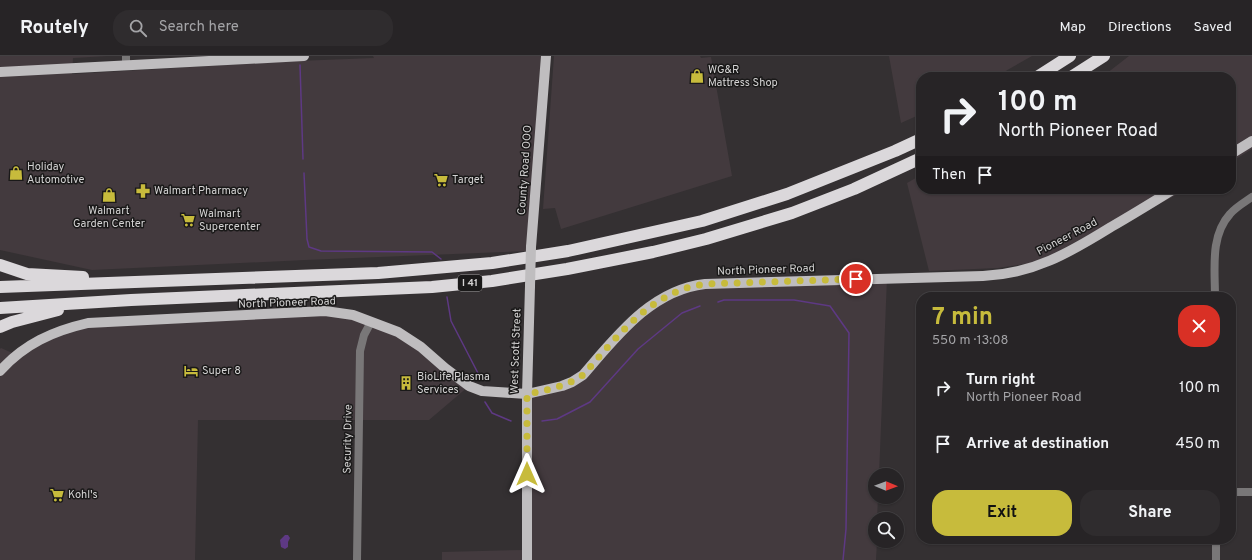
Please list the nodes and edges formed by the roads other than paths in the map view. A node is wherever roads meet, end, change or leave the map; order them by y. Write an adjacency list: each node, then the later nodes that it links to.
1 (304, 56): 5 (main road)
2 (546, 56): 18 (main road, County Road OOO, bridge)
3 (1070, 56): 7 (highway)
4 (1104, 56): 8 (highway)
5 (126, 61): 6 (main road)
6 (0, 72)
7 (1045, 72)
8 (1079, 72)
9 (916, 141): 17 (highway, I 41)
10 (1252, 141): 11 (main road)
11 (1236, 151)
12 (916, 160): 21 (highway, I 41)
13 (1166, 194): 16 (main road, Pioneer Road)
14 (1252, 197): 20 (street)
15 (0, 265): 17 (highway)
16 (865, 279): 26 (main road, North Pioneer Road)
17 (158, 281): 19 (highway, I 41)
18 (530, 286): 26 (main road, West Scott Street)
19 (0, 287)
20 (1215, 292)
21 (131, 300): 22 (highway, I 41); 24 (highway)
22 (0, 308)
23 (371, 322): 25 (main road, North Pioneer Road); 26 (main road, North Pioneer Road); 30 (street, Security Drive)
24 (0, 327)
25 (0, 371)
26 (527, 394): 31 (main road, West Scott Street)
27 (1236, 492): 28 (street)
28 (1252, 492)
29 (1216, 544): 32 (street)
30 (357, 560)
31 (528, 560)
32 (1216, 560)

